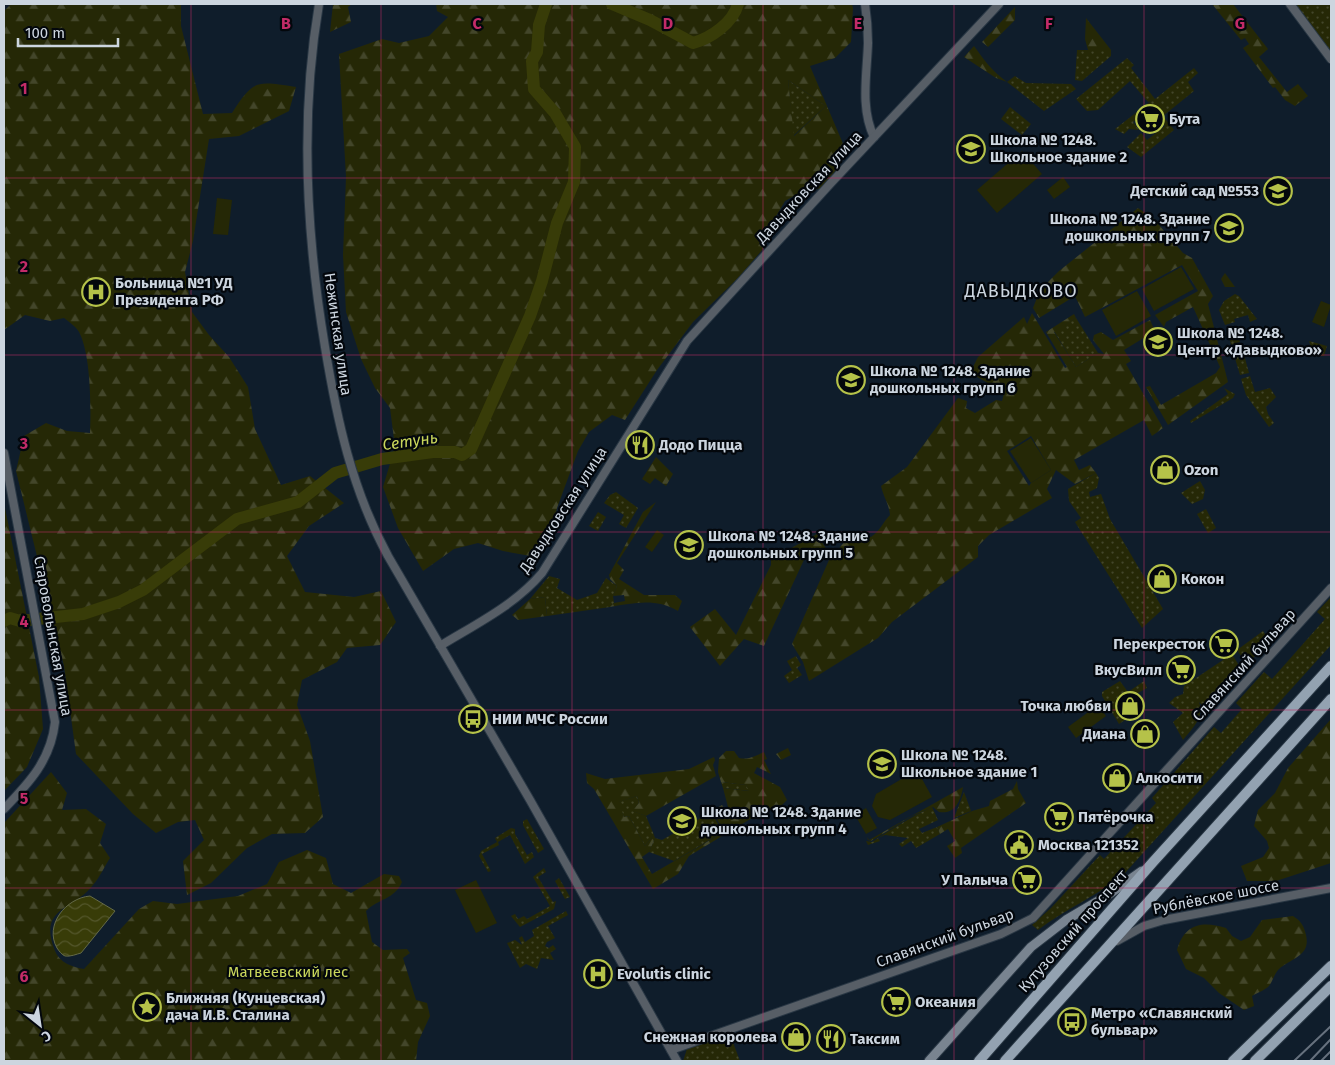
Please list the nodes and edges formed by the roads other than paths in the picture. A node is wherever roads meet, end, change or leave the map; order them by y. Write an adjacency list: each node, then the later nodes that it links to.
1 (319, 4): 9 (street, Нежинская улица)
2 (865, 4): 6 (street)
3 (999, 4): 6 (street, Давыдковская улица)
4 (1290, 4): 5 (street)
5 (1331, 58)
6 (874, 137): 9 (street, Давыдковская улица)
7 (4, 453): 12 (street, Староволынская улица)
8 (1331, 588): 18 (street, Славянский бульвар)
9 (440, 646): 18 (street)
10 (1331, 666): 13 (main road, Кутузовский проспект)
11 (1331, 699): 15 (main road)
12 (4, 809)
13 (1153, 862): 20 (main road); 21 (main road, Кутузовский проспект)
14 (1331, 888): 15 (street, Рублёвское шоссе)
15 (1111, 944): 22 (main road)
16 (1331, 966): 23 (main road)
17 (1331, 986): 24 (main road)
18 (672, 1050): 19 (street)
19 (677, 1061)
20 (929, 1061)
21 (979, 1061)
22 (1006, 1061)
23 (1233, 1061)
24 (1255, 1061)

